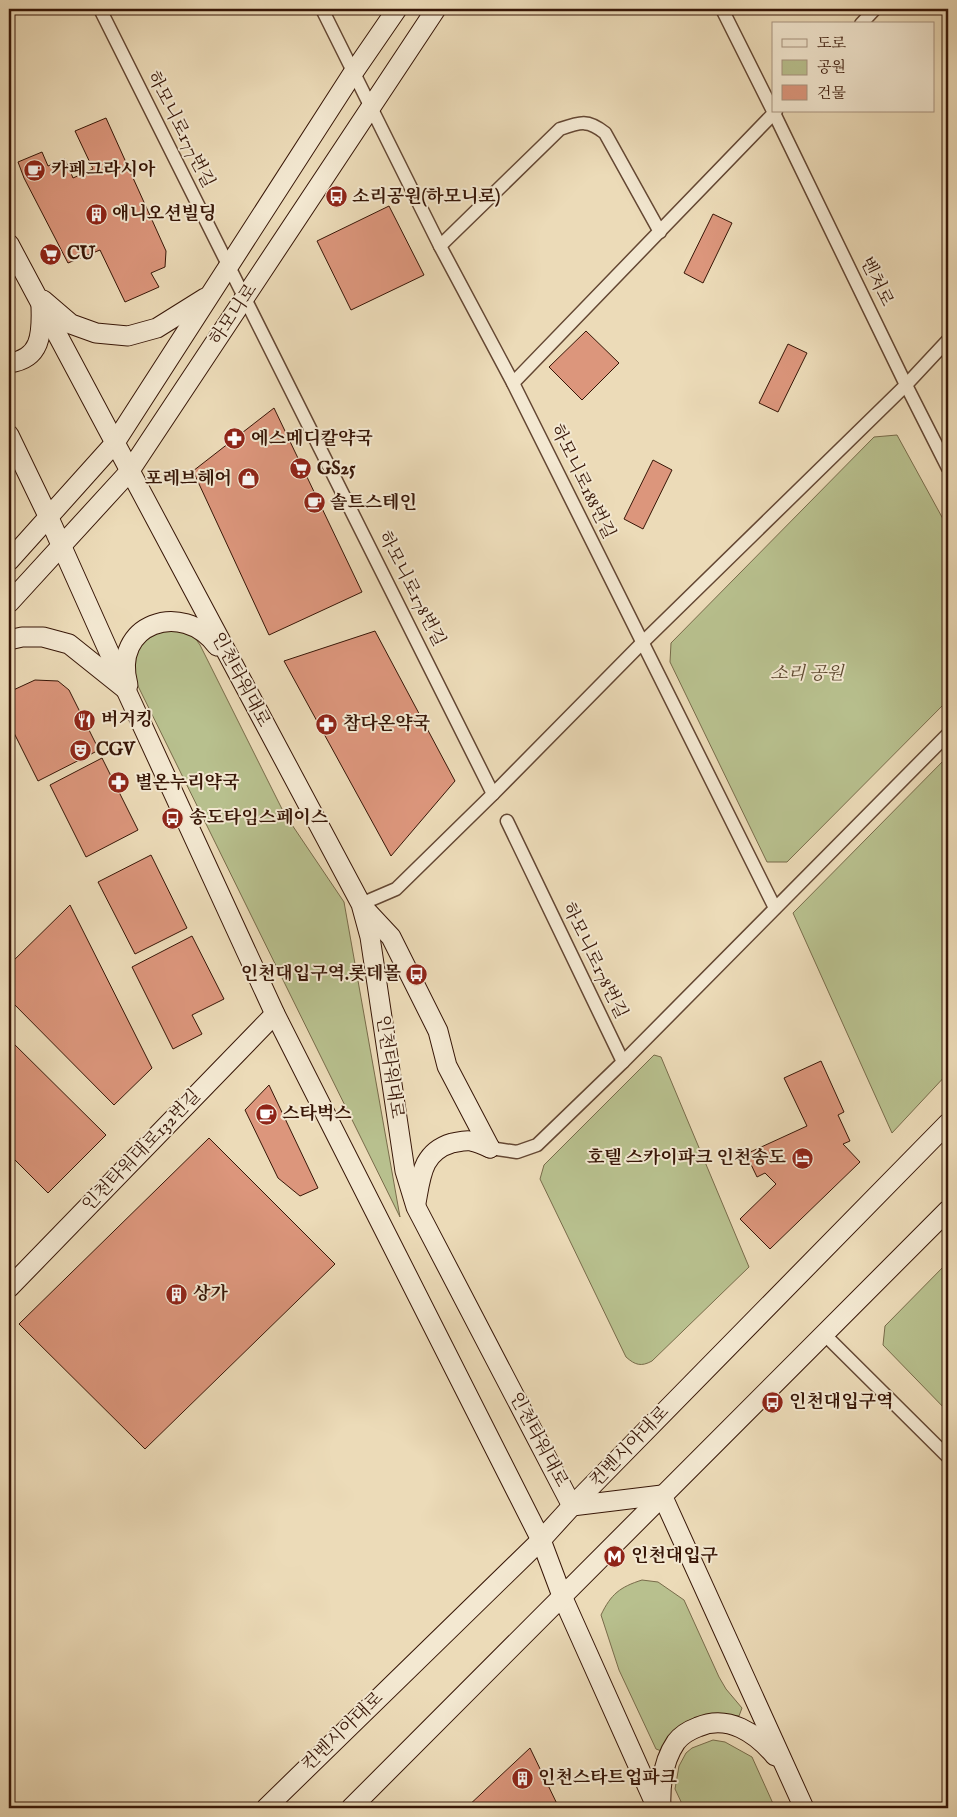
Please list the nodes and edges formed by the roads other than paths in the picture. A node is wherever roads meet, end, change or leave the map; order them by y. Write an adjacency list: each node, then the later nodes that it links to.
1 (100, 9): 15 (street, 하모니로177번길)
2 (322, 9): 8 (street, 하모니로188번길)
3 (397, 9): 8 (main road, 하모니로)
4 (436, 9): 9 (main road, 하모니로)
5 (722, 9): 10 (street, 벤처로)
6 (875, 9): 7 (street)
7 (863, 22)
8 (353, 73): 9 (street, 하모니로188번길); 15 (main road, 하모니로)
9 (370, 106): 14 (street, 하모니로188번길); 18 (main road, 하모니로)
10 (772, 108)
11 (774, 112): 12 (street); 22 (street, 벤처로)
12 (660, 232): 14 (street); 21 (street)
13 (9, 244): 17 (main road, 인천타워대로)
14 (440, 246): 21 (street, 하모니로188번길)
15 (230, 266): 16 (main road, 하모니로); 18 (street, 하모니로178번길)
16 (211, 295): 17 (main road); 24 (main road, 하모니로)
17 (37, 298): 20 (main road); 24 (main road, 인천타워대로)
18 (245, 298): 26 (main road, 하모니로); 36 (street, 하모니로178번길)
19 (948, 340): 22 (street)
20 (9, 363)
21 (513, 382): 32 (street, 하모니로188번길)
22 (906, 385): 25 (street, 벤처로); 32 (street)
23 (9, 435): 27 (main road)
24 (114, 444): 26 (main road, 인천타워대로); 27 (main road, 하모니로)
25 (948, 468)
26 (129, 472): 28 (main road, 하모니로); 33 (main road, 인천타워대로)
27 (49, 518): 28 (main road); 29 (main road, 하모니로)
28 (61, 545): 30 (main road, 하모니로); 34 (main road)
29 (9, 561)
30 (9, 603)
31 (9, 640): 34 (main road)
32 (642, 643): 36 (street); 39 (street, 하모니로188번길)
33 (237, 674): 34 (main road); 38 (main road, 인천타워대로)
34 (130, 697): 40 (main road)
35 (948, 734): 39 (street)
36 (494, 794): 38 (street)
37 (507, 821): 41 (street, 하모니로178번길)
38 (361, 904): 42 (main road); 46 (main road, 인천타워대로)
39 (774, 908): 41 (street)
40 (275, 1014): 48 (main road, 인천타워대로132번길); 53 (main road)
41 (623, 1062): 45 (street)
42 (471, 1111): 44 (main road); 45 (main road)
43 (948, 1123): 52 (main road, 컨벤시아대로)
44 (457, 1142): 45 (main road); 46 (main road)
45 (490, 1148)
46 (416, 1207): 52 (main road, 인천타워대로)
47 (948, 1210): 49 (main road)
48 (9, 1288)
49 (824, 1334): 50 (street); 51 (main road)
50 (948, 1457)
51 (662, 1495): 52 (main road, 인천타워대로); 54 (main road); 55 (main road)
52 (572, 1506): 53 (main road, 컨벤시아대로)
53 (541, 1540): 54 (main road); 56 (main road, 컨벤시아대로)
54 (562, 1596): 57 (main road); 58 (main road)
55 (789, 1775): 59 (main road); 60 (main road)
56 (266, 1808)
57 (351, 1808)
58 (657, 1808)
59 (661, 1808)
60 (804, 1808)

